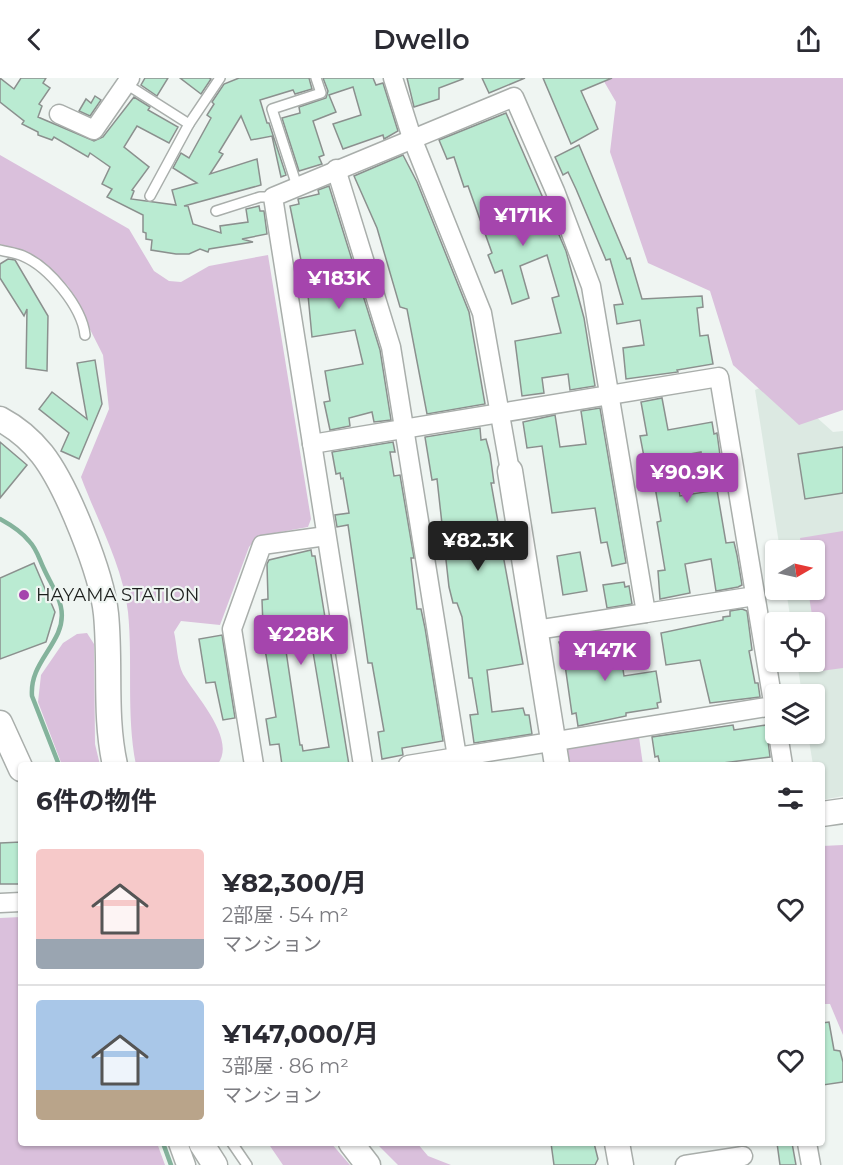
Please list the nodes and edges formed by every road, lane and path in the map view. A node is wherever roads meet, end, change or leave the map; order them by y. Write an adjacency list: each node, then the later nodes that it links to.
1 (220, 78): 6 (lane)
2 (316, 78): 9 (lane)
3 (393, 78): 7 (street)
4 (128, 81): 5 (street); 6 (lane)
5 (59, 114)
6 (189, 124): 10 (lane)
7 (412, 138): 8 (street); 15 (street); 16 (street)
8 (336, 169): 9 (street); 18 (street)
9 (297, 186): 11 (street)
10 (150, 196)
11 (273, 197): 12 (lane); 19 (street)
12 (216, 211)
13 (0, 250): 14 (lane)
14 (85, 335)
15 (611, 395): 16 (street); 22 (street); 23 (street)
16 (501, 413): 18 (street); 20 (street)
17 (0, 419): 31 (street)
18 (405, 429): 19 (street); 30 (street)
19 (312, 444): 21 (street)
20 (510, 471): 24 (street)
21 (326, 536): 32 (street); 33 (street)
22 (755, 596): 23 (street); 25 (street)
23 (646, 613): 24 (street)
24 (536, 630): 29 (street)
25 (769, 684)
26 (765, 715): 29 (street)
27 (0, 723): 36 (street)
28 (780, 744): 35 (street)
29 (556, 753): 30 (street)
30 (457, 757): 34 (street)
31 (115, 762)
32 (254, 762)
33 (363, 762)
34 (426, 762)
35 (783, 762)
36 (13, 769)
37 (843, 811): 38 (street)
38 (825, 814)
39 (18, 902): 40 (street)
40 (0, 903)
41 (179, 1146): 49 (street)
42 (201, 1146): 50 (street)
43 (202, 1146): 51 (street)
44 (234, 1146): 52 (lane)
45 (353, 1146): 53 (street)
46 (618, 1146): 54 (street)
47 (808, 1146): 56 (street)
48 (743, 1155): 55 (street)
49 (186, 1165)
50 (207, 1165)
51 (215, 1165)
52 (247, 1165)
53 (368, 1165)
54 (621, 1165)
55 (685, 1165)
56 (811, 1165)

